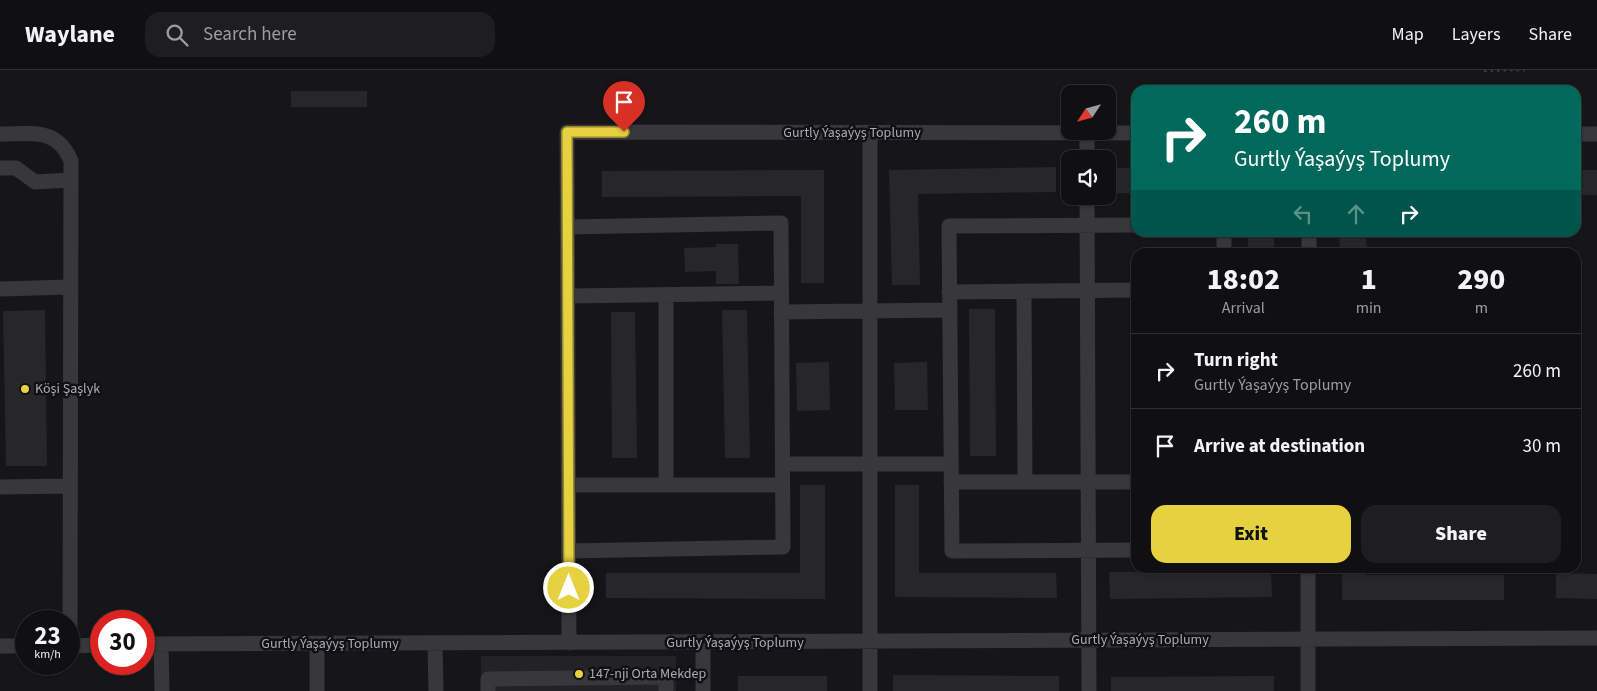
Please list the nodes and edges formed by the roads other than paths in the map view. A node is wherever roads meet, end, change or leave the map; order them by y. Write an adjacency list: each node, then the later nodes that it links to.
1 (870, 133): 2 (street, Gurtly Ýaşaýyş Toplumy); 13 (street, Gurtly Ýaşaýyş Toplumy); 24 (street)
2 (1061, 133)
3 (0, 134): 9 (street)
4 (1116, 134): 5 (street, Gurtly Ýaşaýyş Toplumy)
5 (1131, 134)
6 (1581, 134): 7 (street)
7 (1597, 134)
8 (0, 168): 9 (street)
9 (71, 180): 14 (street)
10 (1087, 205): 12 (street)
11 (1131, 224): 12 (street)
12 (1087, 225): 18 (street); 19 (street)
13 (568, 227): 20 (street); 22 (street)
14 (70, 287): 15 (street); 36 (street)
15 (0, 289)
16 (1131, 290): 18 (street)
17 (1024, 291): 18 (street); 19 (street); 30 (street)
18 (1088, 291): 31 (street)
19 (949, 292): 23 (street)
20 (781, 293): 21 (street); 25 (street)
21 (666, 295): 22 (street); 34 (street)
22 (568, 296): 33 (street)
23 (950, 310): 24 (street); 28 (street)
24 (870, 311): 25 (street); 27 (street)
25 (781, 312): 26 (street)
26 (782, 464): 27 (street); 35 (street)
27 (870, 464): 28 (street); 46 (street)
28 (951, 464): 29 (street)
29 (951, 482): 30 (street); 38 (street)
30 (1025, 482): 31 (street)
31 (1088, 482): 32 (street); 38 (street)
32 (1131, 482)
33 (569, 485): 34 (street); 40 (street)
34 (666, 485): 35 (street)
35 (782, 485): 40 (street)
36 (70, 486): 37 (street); 42 (street)
37 (0, 487)
38 (1088, 550): 39 (street); 45 (street)
39 (1131, 550)
40 (569, 551): 47 (street)
41 (1308, 573): 44 (street)
42 (69, 610)
43 (1597, 638): 44 (street, Gurtly Ýaşaýyş Toplumy)
44 (1308, 639): 45 (street, Gurtly Ýaşaýyş Toplumy); 63 (street)
45 (1088, 640): 46 (street, Gurtly Ýaşaýyş Toplumy); 62 (street)
46 (870, 642): 48 (street, Gurtly Ýaşaýyş Toplumy); 61 (street)
47 (569, 643): 48 (street, Gurtly Ýaşaýyş Toplumy); 51 (street, Gurtly Ýaşaýyş Toplumy)
48 (703, 643): 60 (street)
49 (155, 644): 50 (street, Gurtly Ýaşaýyş Toplumy)
50 (161, 644): 52 (street, Gurtly Ýaşaýyş Toplumy); 55 (street)
51 (435, 644): 52 (street, Gurtly Ýaşaýyş Toplumy); 57 (street)
52 (317, 645): 56 (street)
53 (0, 646): 54 (street)
54 (15, 646)
55 (162, 691)
56 (317, 691)
57 (436, 691)
58 (488, 691): 59 (street)
59 (666, 691)
60 (703, 691)
61 (870, 691)
62 (1089, 691)
63 (1308, 691)

